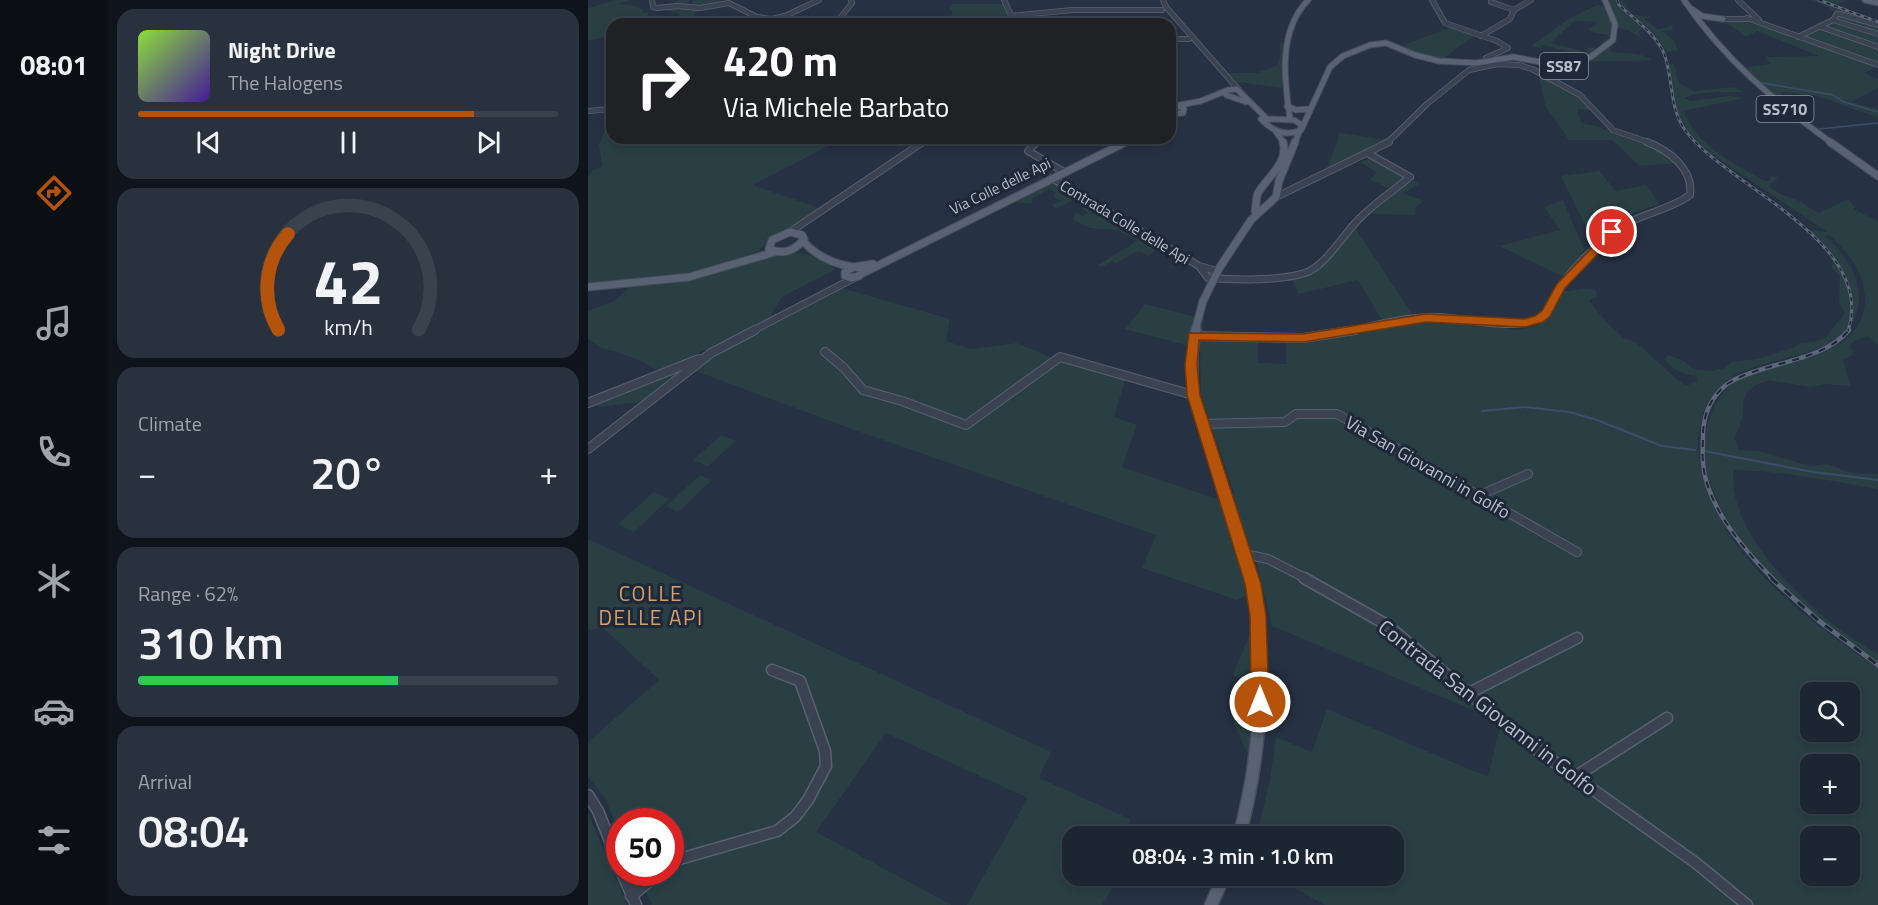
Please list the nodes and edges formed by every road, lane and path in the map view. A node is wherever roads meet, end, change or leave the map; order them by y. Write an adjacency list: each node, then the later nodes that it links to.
1 (652, 0): 20 (street)
2 (819, 0): 18 (street)
3 (851, 0): 22 (street)
4 (1004, 0): 19 (street)
5 (1161, 0): 15 (street); 25 (street)
6 (1308, 0): 46 (main road)
7 (1432, 0): 36 (street)
8 (1530, 0): 16 (street)
9 (1605, 0): 48 (main road, SS87)
10 (1738, 0): 17 (street)
11 (1865, 0): 14 (main road)
12 (1491, 2): 16 (street)
13 (1685, 3): 27 (main road); 34 (main road, SS710)
14 (1878, 3)
15 (1162, 10): 19 (street); 23 (street)
16 (1514, 10): 36 (street)
17 (1751, 13): 26 (street); 30 (street)
18 (785, 16): 21 (street)
19 (1011, 16)
20 (761, 18)
21 (770, 18)
22 (840, 18)
23 (1169, 18)
24 (1176, 18): 43 (street)
25 (1176, 18)
26 (1748, 18): 28 (street); 30 (street)
27 (1723, 19): 28 (street); 34 (main road)
28 (1734, 20): 30 (street)
29 (1833, 20): 32 (street); 33 (street); 35 (street)
30 (1760, 23): 37 (street)
31 (1176, 25): 39 (street)
32 (1821, 27): 37 (street); 40 (street)
33 (1878, 27): 35 (street)
34 (1703, 29): 60 (main road, SS710)
35 (1876, 33)
36 (1481, 36): 41 (street)
37 (1798, 37): 42 (street)
38 (1176, 39): 39 (street)
39 (1189, 39): 44 (street)
40 (1878, 47)
41 (1486, 58)
42 (1878, 65)
43 (1240, 91): 44 (main road); 45 (main road); 52 (main road)
44 (1226, 92): 45 (main road); 47 (main road)
45 (1235, 96): 54 (main road)
46 (1287, 106): 48 (main road); 51 (main road); 52 (main road)
47 (1176, 109)
48 (1309, 109): 51 (main road); 53 (main road, SS87)
49 (606, 110): 50 (street)
50 (588, 111)
51 (1291, 119): 52 (main road); 53 (main road)
52 (1279, 120): 54 (main road)
53 (1301, 129): 54 (main road); 63 (main road, SS87)
54 (1274, 130): 62 (main road)
55 (920, 144): 66 (street)
56 (1035, 144): 59 (street)
57 (1122, 144): 59 (main road, Via Colle delle Api)
58 (1370, 154): 63 (street); 79 (street); 82 (street)
59 (1064, 172): 61 (main road, Via Colle delle Api)
60 (1878, 176)
61 (1052, 178): 75 (street, Contrada Colle delle Api); 77 (main road, Via Colle delle Api)
62 (1263, 190): 63 (main road); 64 (main road)
63 (1274, 196): 64 (main road); 65 (main road)
64 (1258, 197): 65 (main road)
65 (1255, 212): 76 (main road)
66 (808, 222): 67 (street); 68 (street)
67 (790, 232): 68 (main road); 69 (main road)
68 (803, 238): 70 (main road); 72 (main road)
69 (768, 246): 71 (main road); 73 (main road)
70 (790, 250): 71 (main road); 72 (main road)
71 (776, 252): 73 (main road)
72 (816, 252): 74 (main road)
73 (748, 259): 80 (main road)
74 (836, 263): 77 (main road); 78 (main road)
75 (1199, 266): 76 (street, Contrada Colle delle Api); 79 (street, Contrada Colle delle Api)
76 (1217, 270): 79 (main road)
77 (857, 271): 78 (main road); 81 (street, Via Colle delle Api)
78 (844, 273): 81 (street, Via Colle delle Api)
79 (1212, 279): 82 (main road)
80 (588, 287)
81 (830, 290): 84 (street, Via Colle delle Api)
82 (1194, 336): 85 (main road)
83 (825, 352): 85 (street)
84 (703, 358): 86 (street); 88 (street)
85 (1193, 395): 87 (main road)
86 (588, 403)
87 (1201, 424): 90 (street, Via San Giovanni in Golfo); 92 (main road)
88 (588, 449)
89 (1528, 474): 90 (street)
90 (1478, 496): 91 (street, Via San Giovanni in Golfo)
91 (1577, 552)
92 (1244, 554): 95 (street, Contrada San Giovanni in Golfo); 99 (main road)
93 (1576, 638): 95 (street)
94 (772, 670): 101 (street)
95 (1469, 693): 97 (street, Contrada San Giovanni in Golfo)
96 (1666, 718): 97 (street)
97 (1573, 778): 107 (street, Contrada San Giovanni in Golfo)
98 (588, 795): 100 (street)
99 (1242, 826)
100 (606, 831)
101 (684, 858)
102 (627, 886): 105 (street)
103 (647, 886): 105 (street)
104 (1220, 886): 106 (main road)
105 (633, 900)
106 (1211, 905)
107 (1747, 905)

